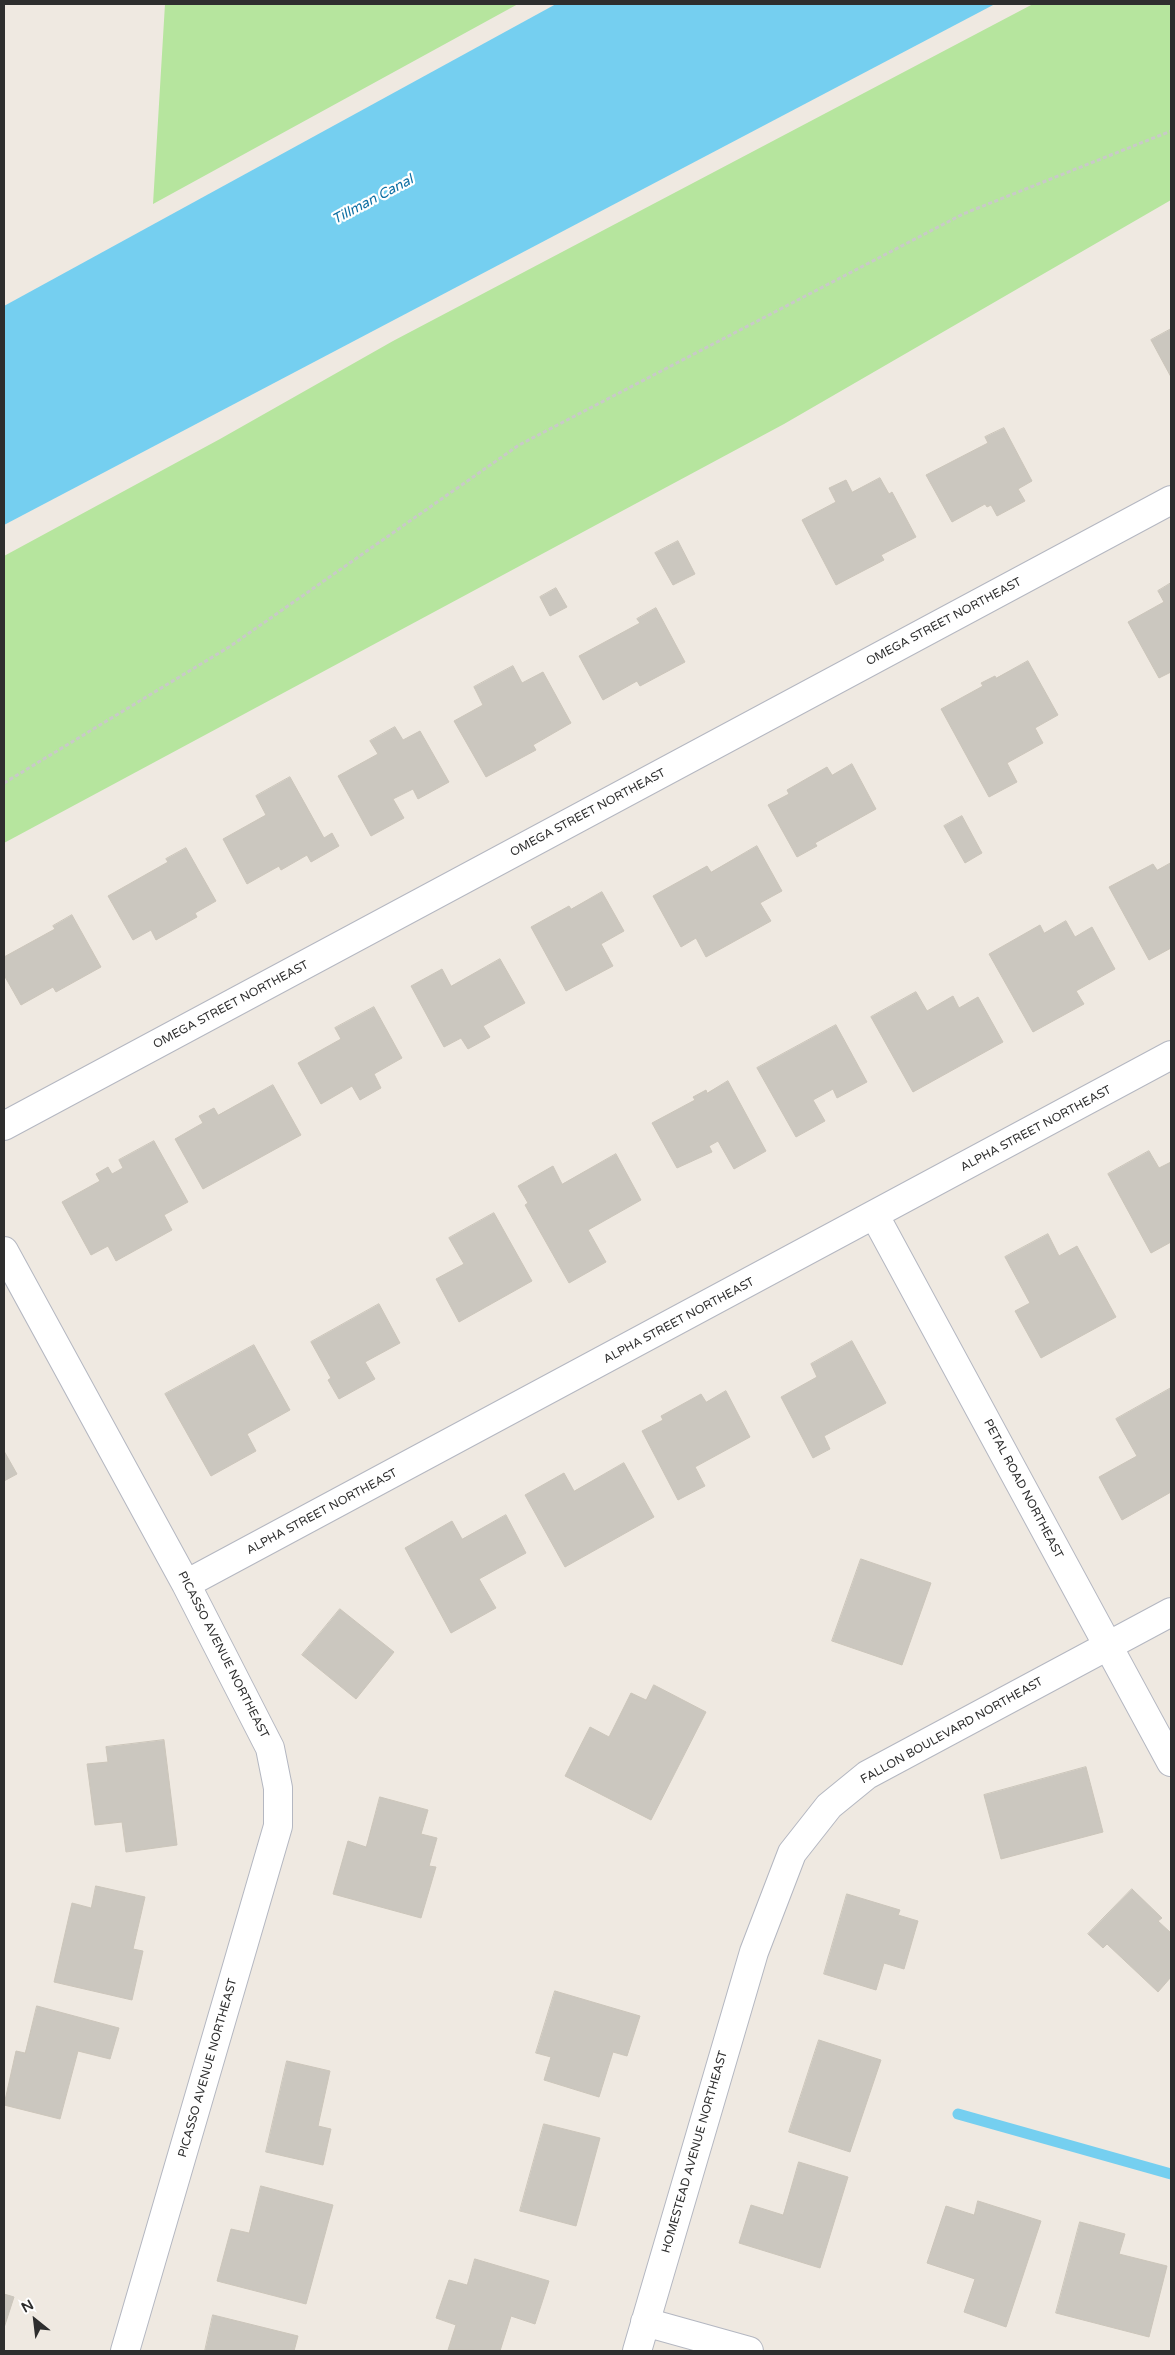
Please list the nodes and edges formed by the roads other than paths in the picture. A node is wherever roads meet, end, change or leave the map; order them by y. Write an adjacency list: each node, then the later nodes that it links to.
1 (1171, 500): 3 (street, OMEGA STREET NORTHEAST)
2 (1171, 1055): 4 (street, ALPHA STREET NORTHEAST)
3 (4, 1126)
4 (875, 1216): 6 (street, ALPHA STREET NORTHEAST); 8 (street, PETAL ROAD NORTHEAST)
5 (4, 1251): 6 (street, PICASSO AVENUE NORTHEAST)
6 (186, 1584): 12 (street, PICASSO AVENUE NORTHEAST)
7 (1171, 1612): 8 (street, FALLON BOULEVARD NORTHEAST)
8 (1108, 1645): 9 (street, PETAL ROAD NORTHEAST); 10 (street, FALLON BOULEVARD NORTHEAST)
9 (1171, 1762)
10 (754, 1952): 11 (street, HOMESTEAD AVENUE NORTHEAST)
11 (645, 2322): 13 (street, HOMESTEAD AVENUE NORTHEAST); 14 (street)
12 (125, 2351)
13 (637, 2351)
14 (750, 2351)

